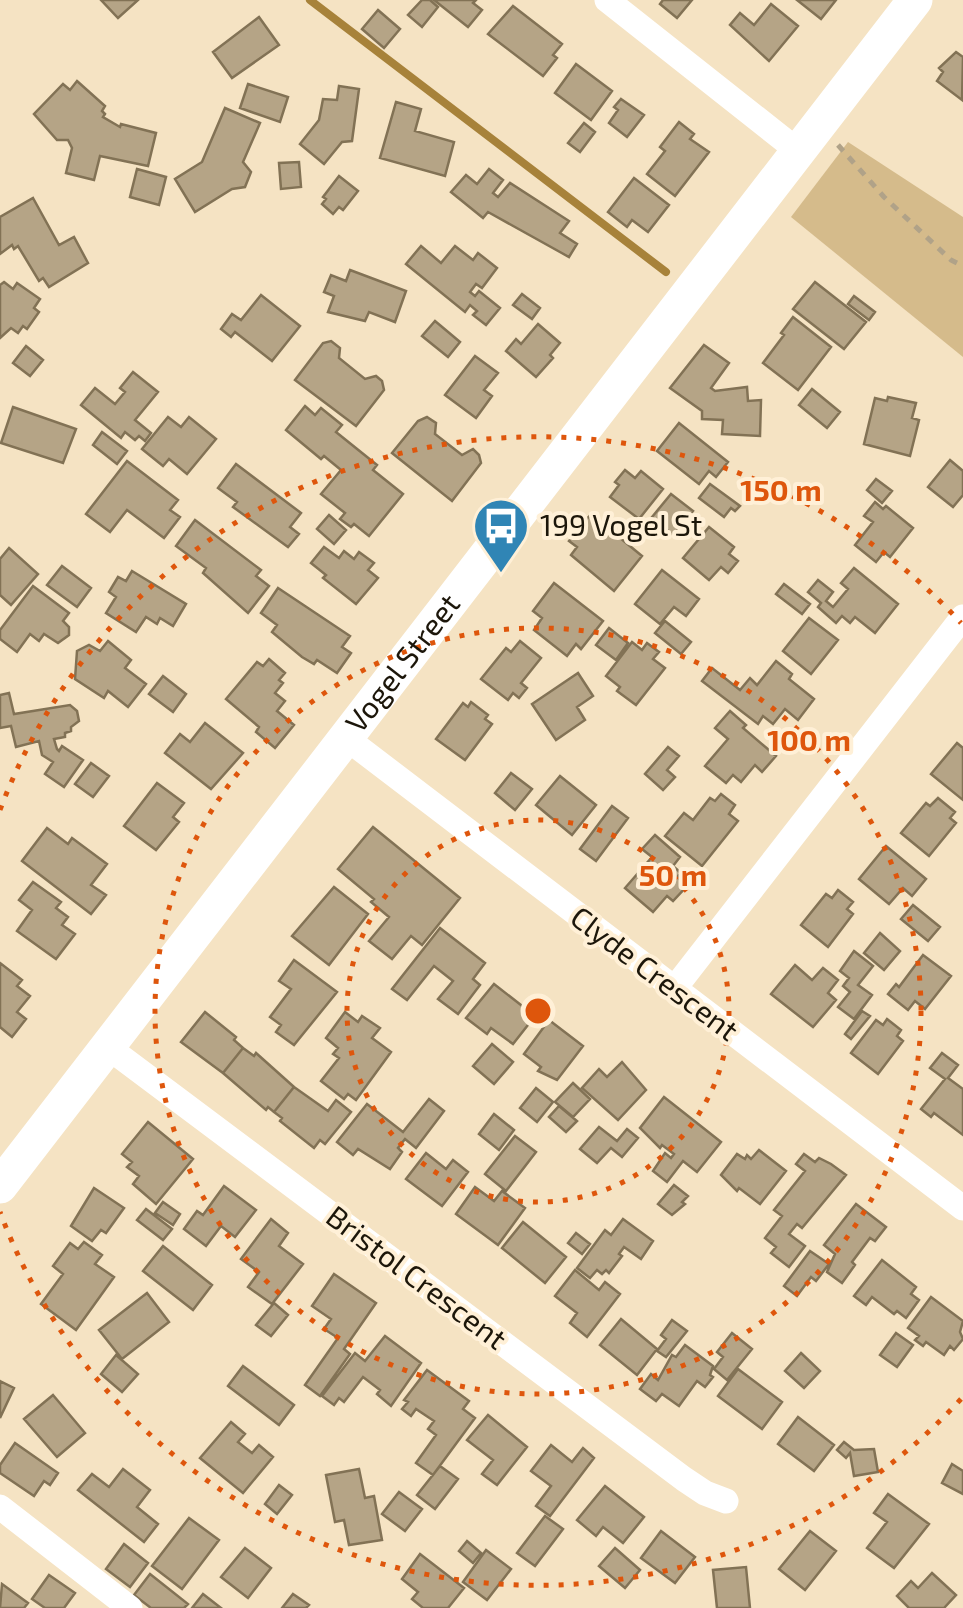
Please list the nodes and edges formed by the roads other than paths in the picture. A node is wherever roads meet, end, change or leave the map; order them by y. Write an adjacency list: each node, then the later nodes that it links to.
1 (607, 0): 3 (street)
2 (915, 0): 3 (main road, Vogel Street)
3 (808, 138): 5 (main road, Vogel Street)
4 (963, 618): 6 (street)
5 (346, 738): 6 (street, Clyde Crescent); 7 (main road, Vogel Street)
6 (674, 989): 9 (street, Clyde Crescent)
7 (109, 1048): 8 (main road, Vogel Street); 10 (street, Bristol Crescent)
8 (0, 1186)
9 (963, 1208)
10 (726, 1501)
11 (0, 1507): 12 (street)
12 (130, 1608)

